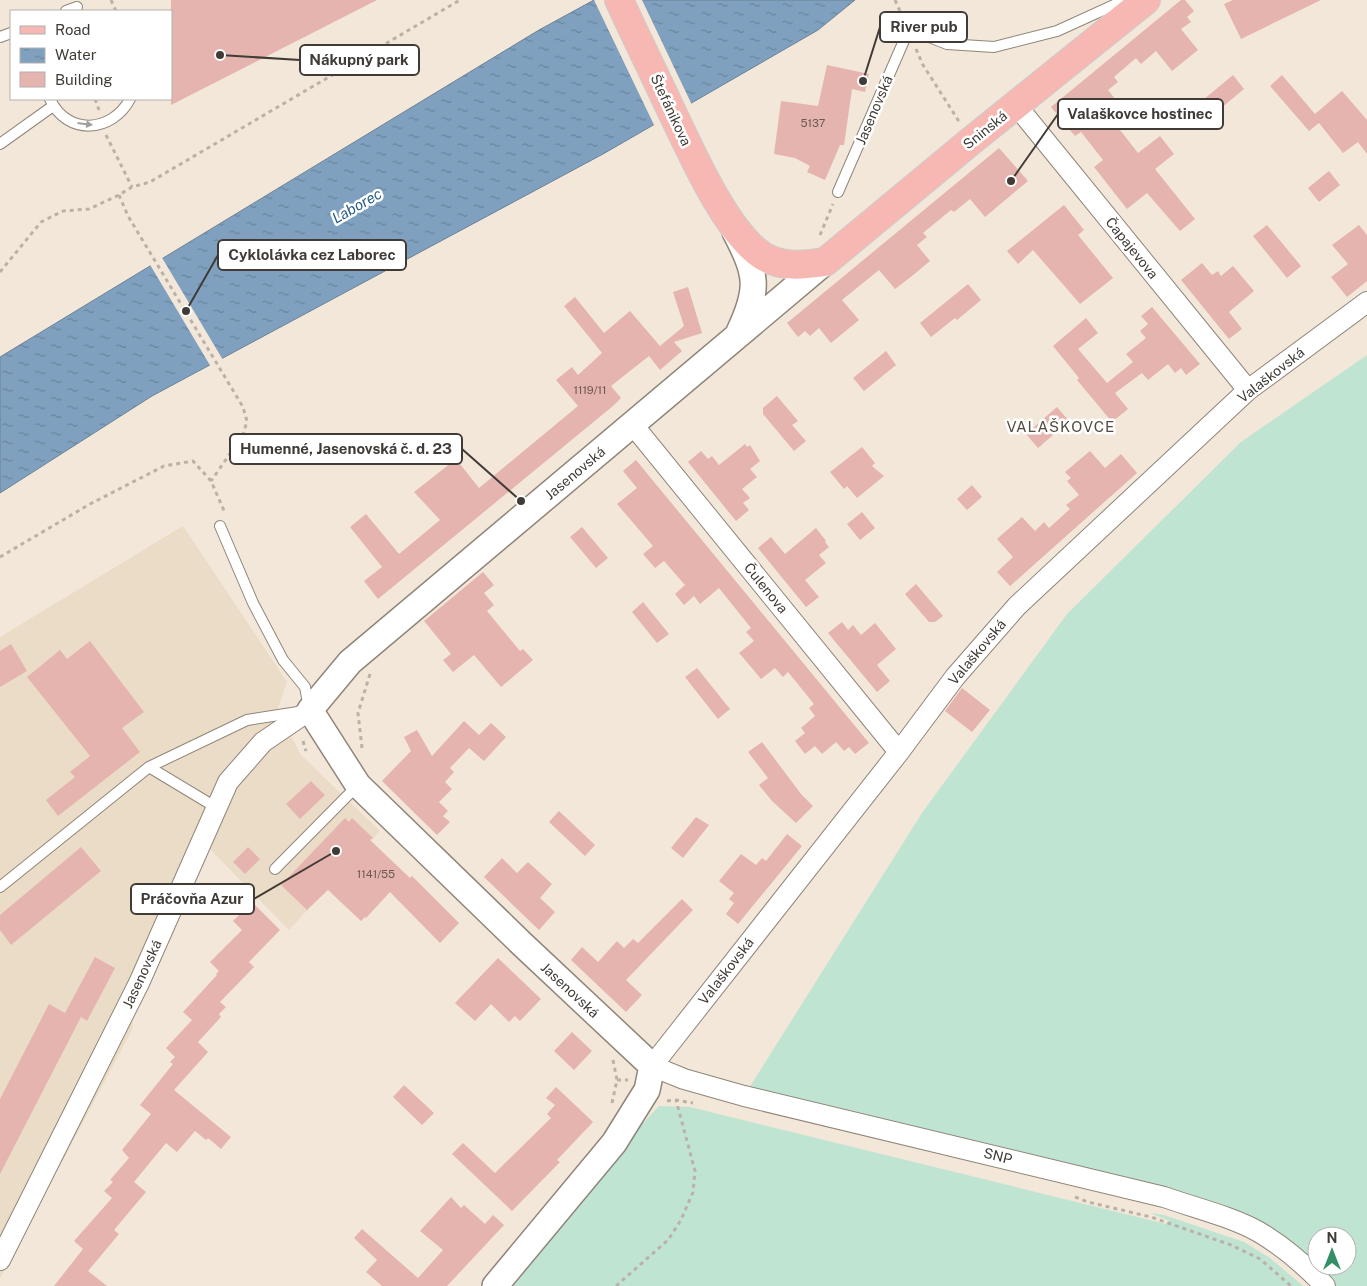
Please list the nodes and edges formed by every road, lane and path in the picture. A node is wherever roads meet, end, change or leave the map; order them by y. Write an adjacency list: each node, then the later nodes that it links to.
1 (460, 0): 15 (path)
2 (619, 0): 18 (main road, Štefánikova)
3 (895, 0): 6 (path)
4 (1125, 0): 7 (lane)
5 (1146, 0): 11 (main road, Sninská)
6 (900, 11)
7 (909, 29): 13 (path); 16 (lane, Jasenovská)
8 (95, 100): 12 (path)
9 (129, 100): 12 (lane)
10 (52, 102): 12 (lane, one-way to 12); 14 (lane)
11 (1016, 105): 19 (main road, Sninská); 23 (street, Čapajevova)
12 (101, 125): 15 (path)
13 (964, 129)
14 (0, 144)
15 (132, 187): 17 (path)
16 (838, 192): 19 (path)
17 (119, 196): 20 (path); 26 (path)
18 (728, 218): 19 (main road, Štefánikova); 22 (street)
19 (822, 251): 22 (street, Jasenovská)
20 (0, 272)
21 (1367, 302): 23 (street, Valaškovská)
22 (736, 337): 24 (street, Jasenovská)
23 (1248, 390): 29 (street, Valaškovská)
24 (633, 425): 28 (street, Jasenovská); 29 (street, Čulenova)
25 (220, 526): 28 (lane)
26 (0, 557)
27 (372, 666): 30 (path)
28 (310, 710): 31 (lane); 32 (street, Jasenovská); 33 (street, Jasenovská)
29 (899, 752): 37 (street, Valaškovská)
30 (364, 754)
31 (149, 767): 33 (lane); 35 (lane)
32 (358, 785): 34 (lane); 37 (street, Jasenovská)
33 (217, 808): 43 (street, Jasenovská)
34 (275, 868)
35 (0, 887)
36 (611, 1054): 38 (path)
37 (652, 1066): 44 (street); 47 (street, SNP)
38 (628, 1080)
39 (676, 1100): 40 (path); 41 (path); 45 (path)
40 (667, 1101)
41 (701, 1105)
42 (1074, 1196): 46 (path)
43 (0, 1260)
44 (495, 1286)
45 (616, 1286)
46 (1291, 1286)
47 (1325, 1286)

